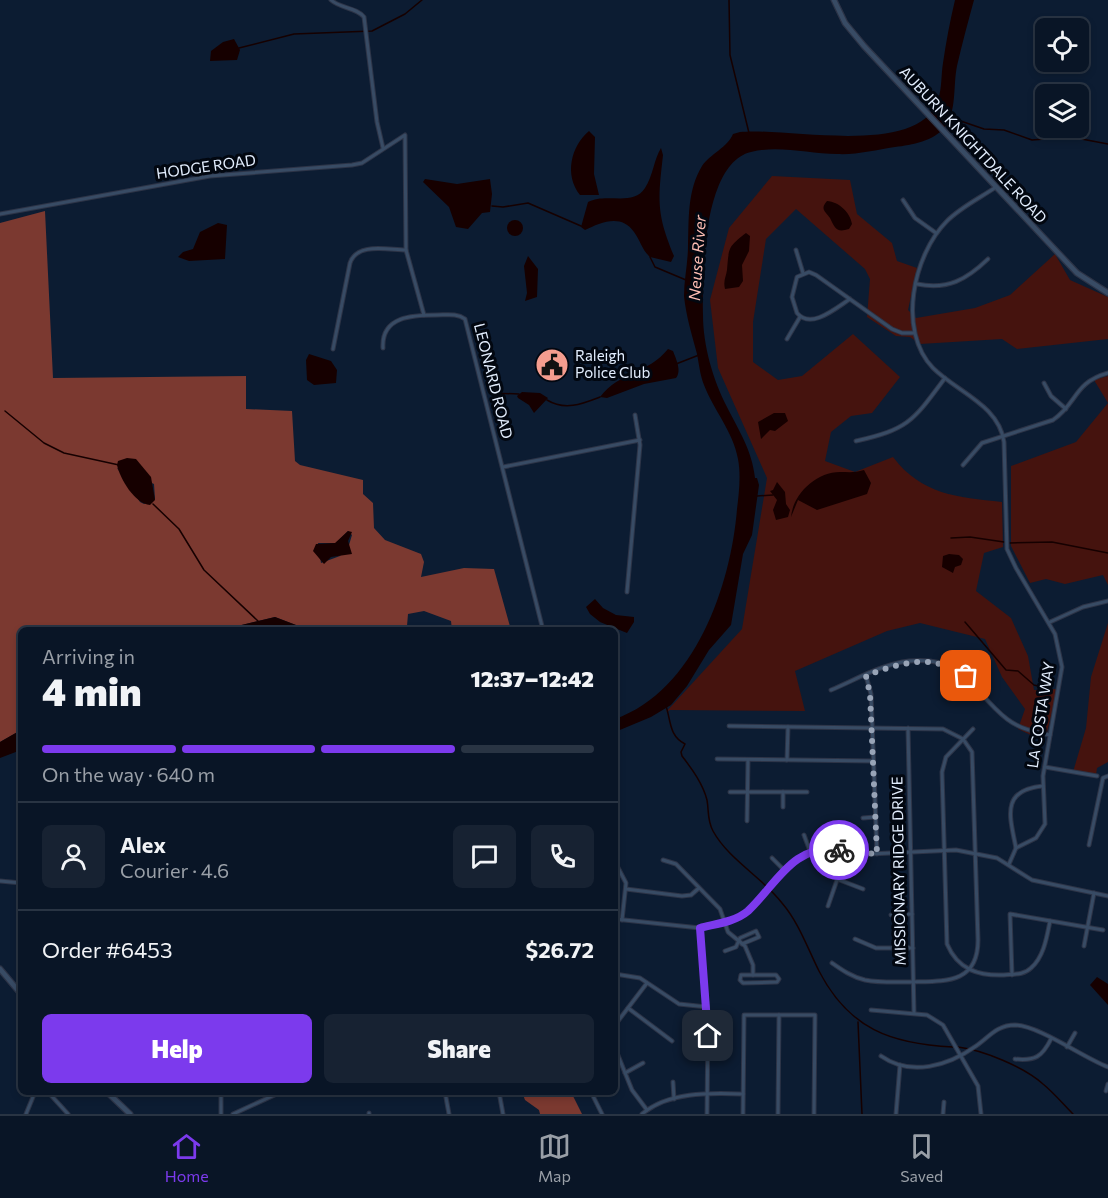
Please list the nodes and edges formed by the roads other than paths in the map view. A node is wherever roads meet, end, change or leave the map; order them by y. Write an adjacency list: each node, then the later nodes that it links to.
1 (331, 0): 3 (street)
2 (834, 0): 4 (street, AUBURN KNIGHTDALE ROAD)
3 (383, 148): 6 (street, HODGE ROAD); 8 (street, HODGE ROAD)
4 (996, 187): 7 (street, LA COSTA WAY); 13 (street, AUBURN KNIGHTDALE ROAD)
5 (903, 200): 7 (street)
6 (0, 214)
7 (936, 233): 12 (street, LA COSTA WAY)
8 (406, 250): 15 (street); 20 (street)
9 (796, 250): 11 (street)
10 (988, 259): 12 (street)
11 (803, 273): 14 (street); 16 (street)
12 (917, 284): 17 (street, LA COSTA WAY)
13 (1108, 293)
14 (850, 299): 16 (street); 17 (street)
15 (424, 315): 19 (street); 30 (street, LEONARD ROAD)
16 (800, 317): 18 (street)
17 (914, 333): 22 (street, LA COSTA WAY)
18 (787, 339)
19 (383, 348)
20 (333, 349)
21 (1108, 373): 24 (street)
22 (945, 378): 26 (street, LA COSTA WAY); 28 (street)
23 (1044, 383): 24 (street)
24 (1066, 409): 26 (street)
25 (635, 415): 27 (street)
26 (1003, 436): 29 (street); 33 (street, LA COSTA WAY)
27 (640, 440): 30 (street); 31 (street)
28 (856, 441)
29 (963, 465)
30 (502, 467): 34 (street, LEONARD ROAD)
31 (627, 592)
32 (1108, 601): 33 (street)
33 (1050, 622): 42 (street, LA COSTA WAY)
34 (542, 627)
35 (866, 676): 36 (street); 39 (street); 42 (street)
36 (831, 690)
37 (729, 726): 38 (street)
38 (788, 727): 39 (street); 46 (street)
39 (872, 728): 40 (street); 47 (street)
40 (908, 728): 43 (street); 68 (street, MISSIONARY RIDGE DRIVE)
41 (973, 729): 43 (street)
42 (1051, 735): 48 (street, LA COSTA WAY)
43 (963, 739): 65 (street); 70 (street)
44 (717, 759): 45 (street)
45 (748, 759): 46 (street); 54 (street)
46 (788, 760): 47 (street)
47 (873, 760): 59 (street)
48 (1045, 766): 49 (street); 51 (street, LA COSTA WAY)
49 (1097, 776)
50 (1106, 777): 63 (street)
51 (1043, 786): 57 (street); 64 (street, LA COSTA WAY)
52 (1014, 789): 57 (street)
53 (730, 792): 54 (street)
54 (748, 792): 55 (street); 61 (street)
55 (783, 792): 56 (street); 58 (street)
56 (807, 792)
57 (1018, 793): 64 (street)
58 (783, 807)
59 (875, 817): 60 (street); 69 (street)
60 (863, 818)
61 (747, 821)
62 (804, 835): 66 (street)
63 (1089, 845)
64 (1016, 848): 73 (street)
65 (944, 850): 68 (street); 70 (street); 101 (street)
66 (810, 851): 67 (street); 75 (street)
67 (847, 851): 69 (street); 76 (street)
68 (910, 852): 69 (street); 85 (street, MISSIONARY RIDGE DRIVE)
69 (877, 854)
70 (976, 854): 73 (street); 101 (street)
71 (772, 858): 75 (street)
72 (663, 860): 79 (street)
73 (1009, 864): 82 (street)
74 (618, 867): 80 (street)
75 (784, 870): 90 (street)
76 (837, 879): 81 (street); 84 (street)
77 (0, 881): 78 (street)
78 (18, 883)
79 (700, 888): 80 (street); 90 (street)
80 (626, 889): 88 (street)
81 (863, 889)
82 (1094, 893): 83 (street); 92 (street)
83 (1108, 896)
84 (828, 906)
85 (912, 914): 86 (street); 97 (street, MISSIONARY RIDGE DRIVE)
86 (891, 915)
87 (618, 919): 88 (street)
88 (622, 920): 91 (street)
89 (1050, 921): 92 (street); 104 (street); 104 (street)
90 (725, 922): 91 (street); 95 (street)
91 (700, 928): 108 (street)
92 (1088, 928): 93 (street); 96 (street)
93 (1103, 930)
94 (855, 939): 97 (street)
95 (740, 943): 95 (street); 98 (street); 103 (street)
96 (1084, 946)
97 (913, 948): 105 (street, MISSIONARY RIDGE DRIVE)
98 (725, 951)
99 (832, 963): 105 (street)
100 (0, 969): 107 (street)
101 (968, 970): 104 (street); 105 (street)
102 (618, 974): 106 (street)
103 (753, 975): 103 (street)
104 (1012, 975)
105 (914, 982): 111 (street, MISSIONARY RIDGE DRIVE)
106 (647, 983): 108 (street); 109 (street)
107 (18, 990)
108 (707, 1007): 129 (street)
109 (628, 1008): 113 (street); 116 (street)
110 (871, 1010): 111 (street)
111 (914, 1013): 118 (street)
112 (779, 1015): 130 (street); 153 (street); 154 (street)
113 (618, 1021)
114 (1075, 1033): 117 (street)
115 (1051, 1039): 117 (street); 118 (street); 121 (street)
116 (672, 1041)
117 (1068, 1047): 124 (street)
118 (961, 1054): 123 (street); 157 (street)
119 (618, 1056): 125 (street)
120 (881, 1056): 123 (street)
121 (1015, 1059)
122 (643, 1063): 125 (street)
123 (900, 1065): 155 (street)
124 (1108, 1067)
125 (625, 1073): 141 (street)
126 (673, 1082): 139 (street)
127 (1108, 1084): 128 (street)
128 (1106, 1090)
129 (707, 1094): 130 (street); 139 (street); 151 (street)
130 (743, 1094): 152 (street)
131 (33, 1095): 142 (street)
132 (51, 1095): 143 (street)
133 (110, 1095): 144 (street)
134 (221, 1095): 145 (street)
135 (274, 1095): 146 (street)
136 (446, 1095): 147 (street)
137 (500, 1095): 148 (street)
138 (592, 1095): 149 (street)
139 (674, 1099): 141 (street)
140 (944, 1102): 156 (street)
141 (646, 1110): 150 (street)
142 (26, 1114)
143 (68, 1114)
144 (130, 1114)
145 (221, 1114)
146 (233, 1114)
147 (450, 1114)
148 (503, 1114)
149 (602, 1114)
150 (642, 1114)
151 (707, 1114)
152 (743, 1114)
153 (778, 1114)
154 (814, 1114)
155 (896, 1114)
156 (943, 1114)
157 (981, 1114)

